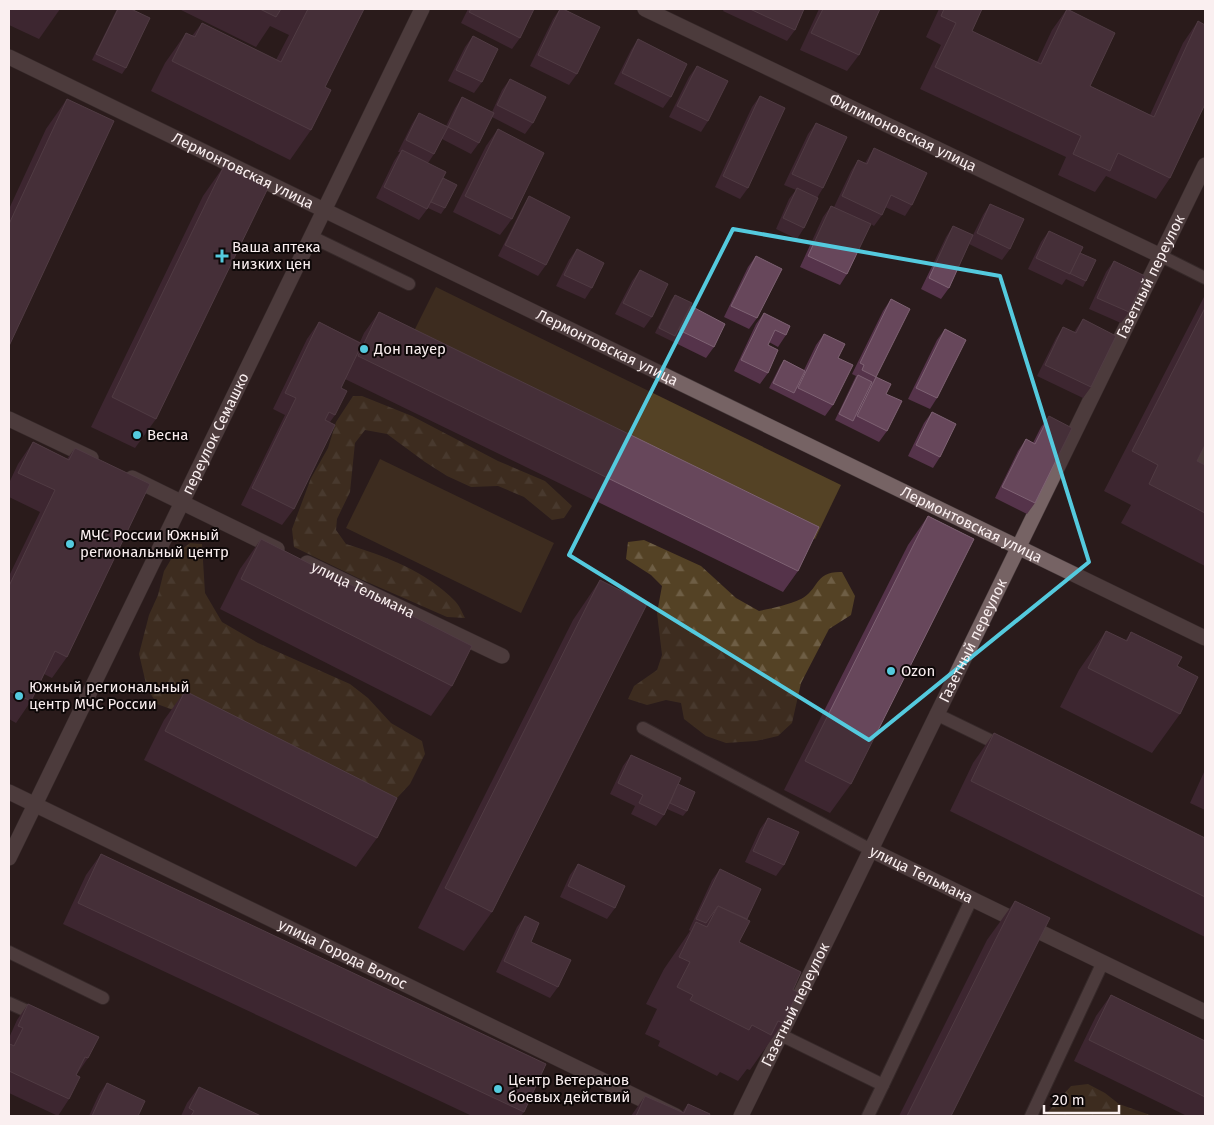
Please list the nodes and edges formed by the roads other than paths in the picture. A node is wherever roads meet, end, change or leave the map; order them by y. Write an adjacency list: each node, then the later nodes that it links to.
1 (422, 9): 5 (street, переулок Семашко)
2 (645, 9): 7 (street, Филимоновская улица)
3 (9, 57): 5 (street, Лермонтовская улица)
4 (1205, 165): 7 (street, Газетный переулок)
5 (325, 210): 6 (street, переулок Семашко); 14 (street, Лермонтовская улица)
6 (312, 237): 9 (lane); 13 (street, переулок Семашко)
7 (1161, 256): 8 (lane); 14 (street, Газетный переулок)
8 (1205, 278)
9 (409, 284)
10 (9, 419): 13 (street, улица Тельмана)
11 (1205, 448): 12 (lane)
12 (1185, 489)
13 (182, 503): 16 (street, улица Тельмана); 21 (street, переулок Семашко)
14 (1018, 547): 15 (street, Лермонтовская улица); 17 (street, Газетный переулок)
15 (1205, 638)
16 (502, 656)
17 (936, 714): 19 (lane); 22 (street, Газетный переулок)
18 (644, 728): 22 (lane, улица Тельмана)
19 (1017, 753)
20 (9, 792): 21 (street, улица Города Волос)
21 (35, 805): 23 (street, переулок Семашко); 33 (street, улица Города Волос)
22 (871, 850): 24 (street, улица Тельмана); 31 (street, Газетный переулок)
23 (9, 858)
24 (972, 898): 26 (street, улица Тельмана); 32 (lane)
25 (9, 952): 27 (lane)
26 (1103, 962): 29 (street, улица Тельмана); 36 (lane)
27 (103, 998)
28 (9, 1003): 30 (lane)
29 (1205, 1012)
30 (50, 1022)
31 (781, 1035): 32 (lane); 34 (street, Газетный переулок)
32 (883, 1085): 35 (lane)
33 (676, 1116)
34 (741, 1116)
35 (868, 1116)
36 (1030, 1116)

